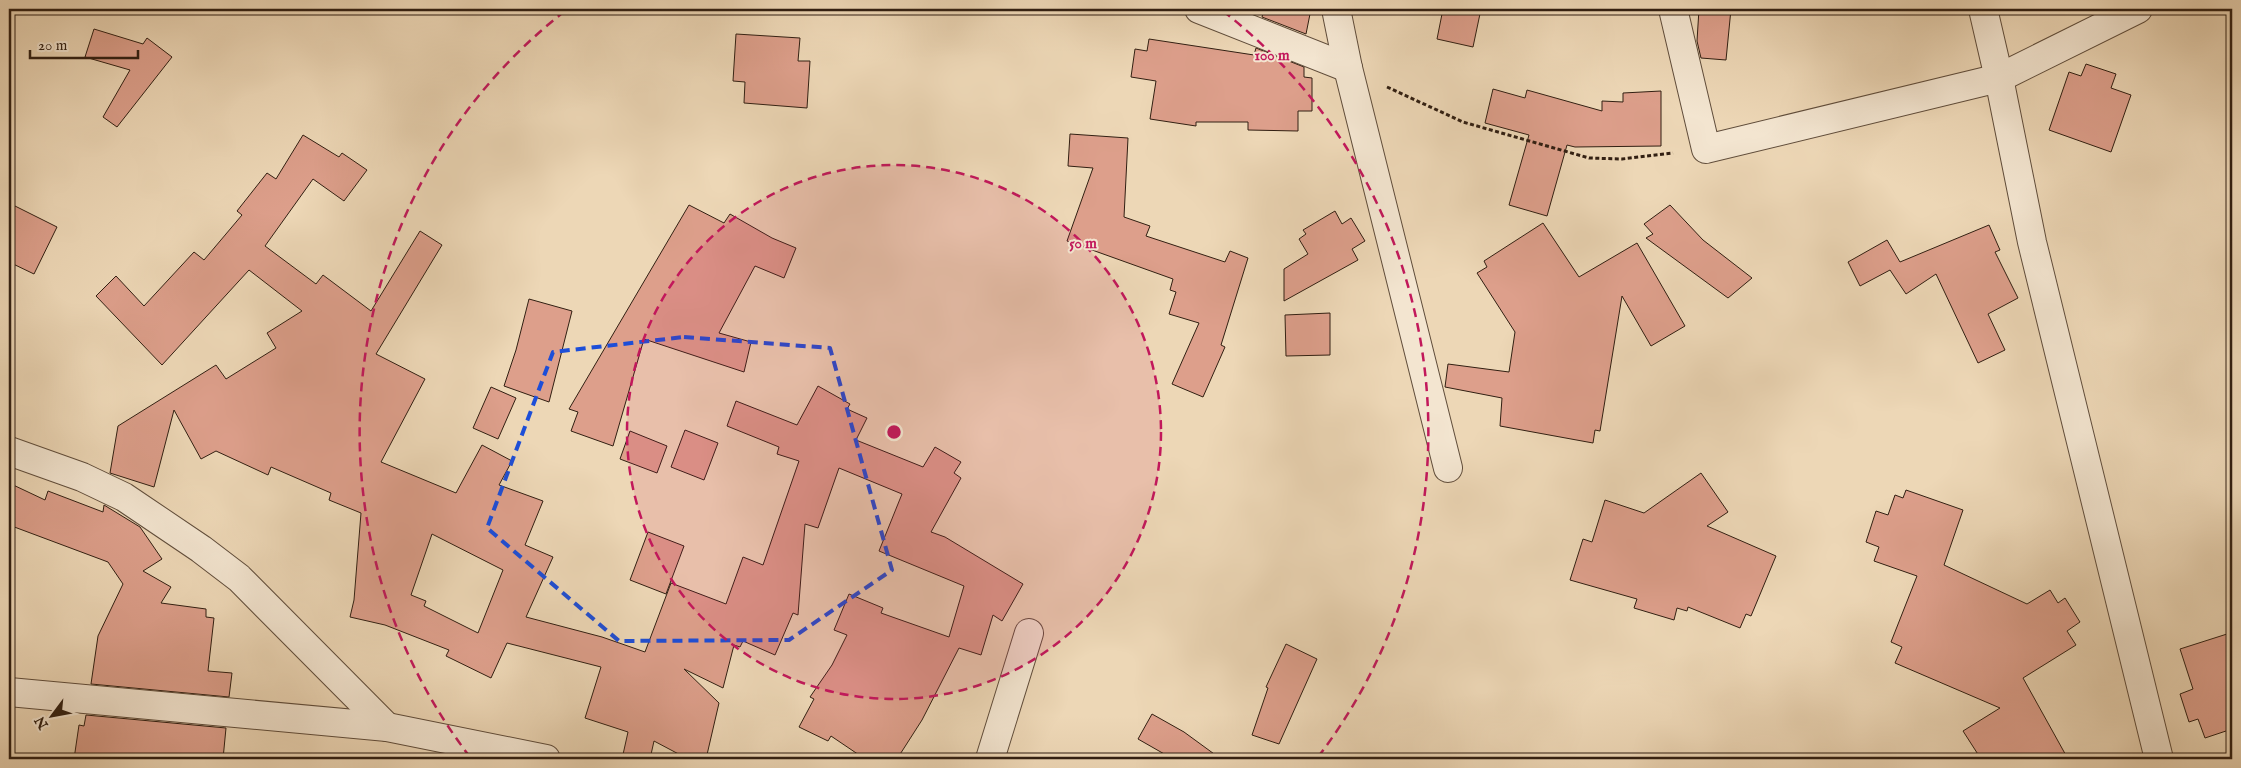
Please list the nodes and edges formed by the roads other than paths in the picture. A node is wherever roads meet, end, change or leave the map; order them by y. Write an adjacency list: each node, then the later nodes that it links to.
1 (1199, 9): 6 (street)
2 (1336, 9): 6 (street)
3 (1673, 9): 7 (street)
4 (1983, 9): 7 (street)
5 (2138, 9): 7 (street)
6 (1348, 68): 9 (street)
7 (1999, 78): 15 (street)
8 (9, 451): 12 (street)
9 (1448, 468)
10 (1029, 633): 14 (street)
11 (9, 692): 12 (street)
12 (387, 727): 13 (street)
13 (546, 759)
14 (990, 759)
15 (2159, 759)

